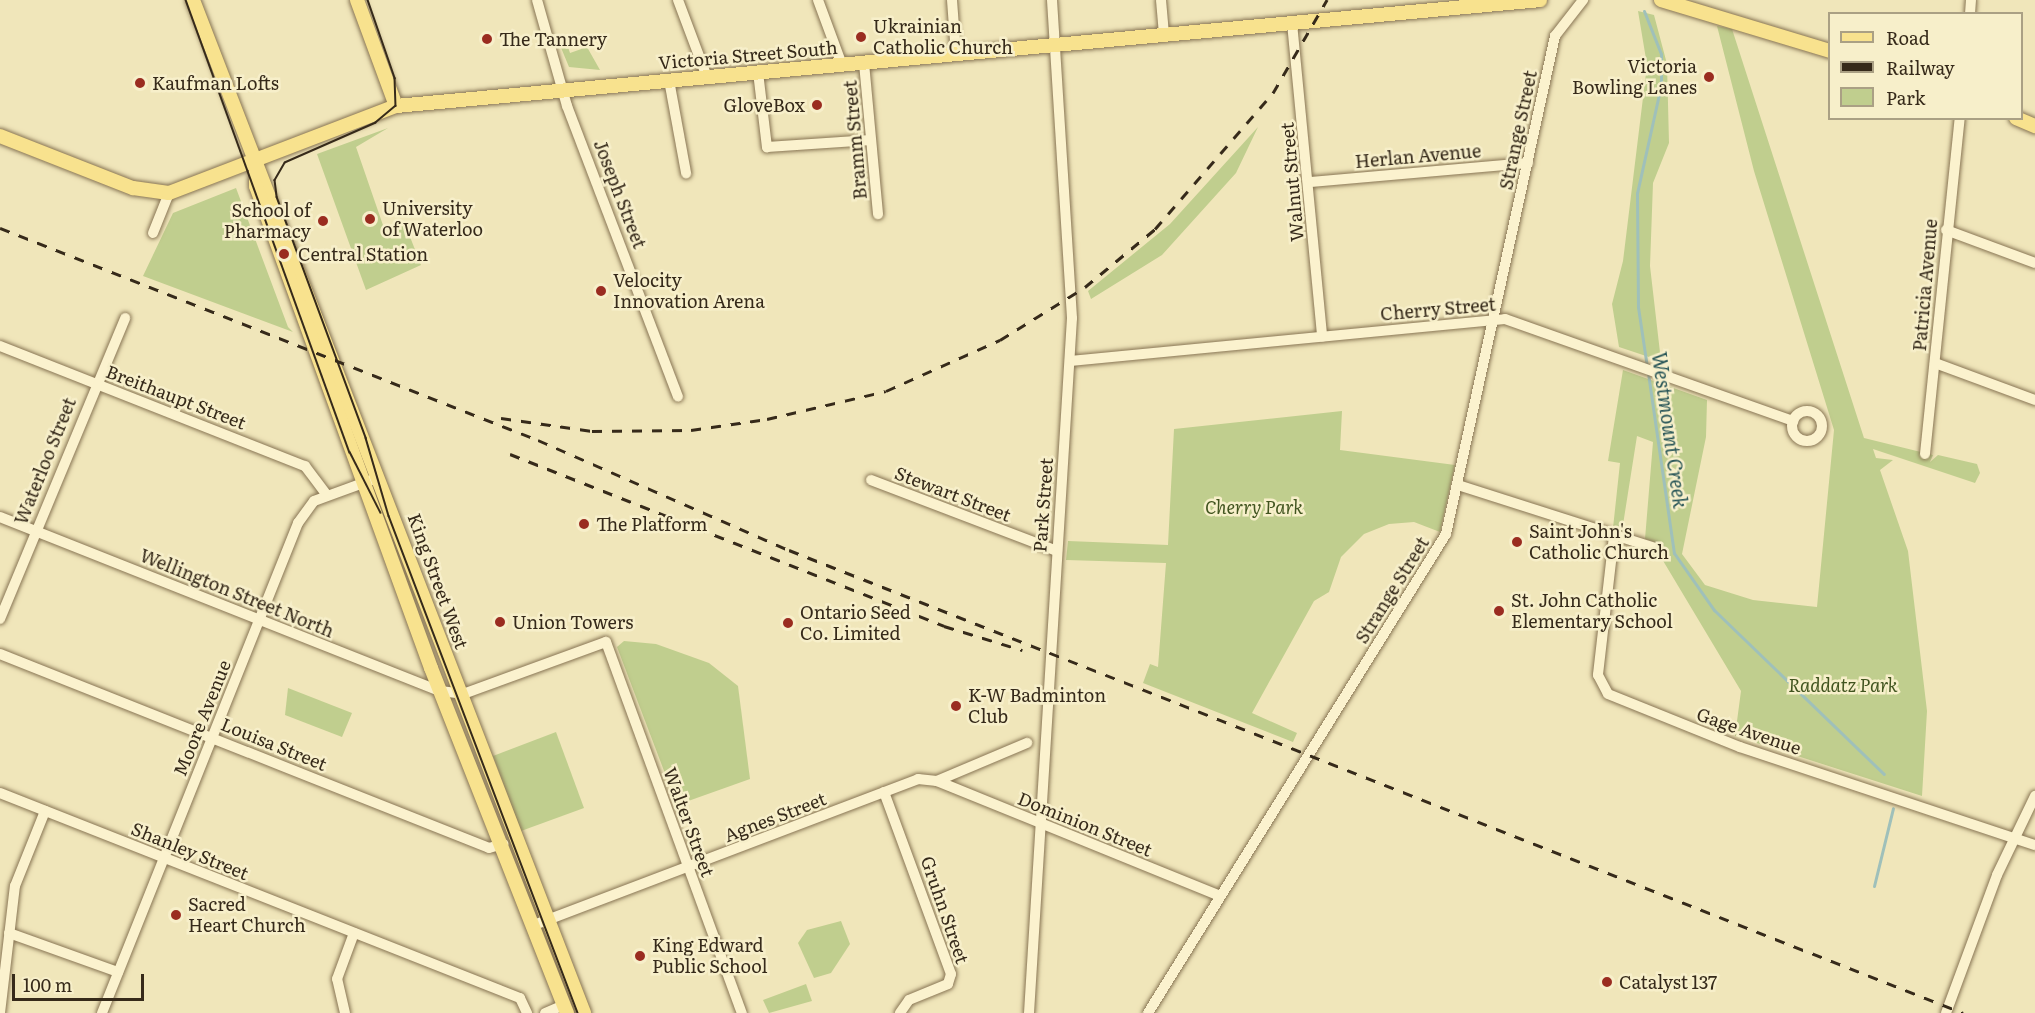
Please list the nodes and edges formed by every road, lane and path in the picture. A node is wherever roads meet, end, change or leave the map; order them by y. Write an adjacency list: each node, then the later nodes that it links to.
1 (194, 0): 29 (main road, King Street West)
2 (357, 0): 23 (main road)
3 (537, 0): 22 (street, Joseph Street)
4 (678, 0): 20 (street)
5 (818, 0): 18 (street)
6 (952, 0): 16 (street)
7 (1052, 0): 14 (street, Park Street)
8 (1161, 0): 13 (street)
9 (1540, 0): 12 (main road, Victoria Street South)
10 (1583, 0): 30 (street, Strange Street)
11 (1661, 0): 15 (main road)
12 (1292, 23): 13 (main road, Victoria Street South); 32 (street, Walnut Street)
13 (1164, 33): 14 (main road, Victoria Street South)
14 (1056, 45): 16 (main road, Victoria Street South); 42 (street, Park Street)
15 (1828, 50)
16 (956, 54): 17 (main road, Victoria Street South)
17 (864, 63): 18 (main road, Victoria Street South); 28 (street, Bramm Street)
18 (842, 65): 19 (main road, Victoria Street South)
19 (758, 72): 20 (main road, Victoria Street South); 28 (street)
20 (707, 77): 21 (main road, Victoria Street South)
21 (669, 80): 22 (main road, Victoria Street South); 31 (street)
22 (562, 88): 23 (main road, Victoria Street South); 45 (street, Joseph Street)
23 (396, 106): 29 (main road, Victoria Street South)
24 (1960, 120): 35 (street, Patricia Avenue)
25 (2021, 120): 26 (main road)
26 (2035, 126)
27 (0, 136): 33 (main road)
28 (871, 140): 34 (street, Bramm Street)
29 (256, 164): 33 (main road, Victoria Street South); 49 (main road, King Street West)
30 (1528, 164): 32 (street, Herlan Avenue); 39 (street, Strange Street)
31 (686, 173)
32 (1310, 182): 40 (street, Walnut Street)
33 (169, 192): 36 (street)
34 (878, 214)
35 (1946, 230): 37 (street); 43 (street, Patricia Avenue)
36 (153, 233)
37 (2035, 263)
38 (125, 318): 44 (street, Waterloo Street)
39 (1494, 320): 40 (street, Cherry Street); 47 (street, Cherry Street); 51 (street, Strange Street)
40 (1322, 337): 42 (street, Cherry Street)
41 (0, 346): 44 (street, Breithaupt Street)
42 (1070, 362): 57 (street, Park Street)
43 (1935, 363): 46 (street); 48 (street, Patricia Avenue)
44 (96, 384): 52 (street, Breithaupt Street); 54 (street, Waterloo Street)
45 (678, 397)
46 (2035, 400)
47 (1793, 421)
48 (1925, 454)
49 (371, 480): 52 (street, Moore Avenue); 61 (main road, King Street West); 62 (main road, King Street West)
50 (871, 480): 57 (street, Stewart Street)
51 (1458, 485): 55 (street); 76 (street, Strange Street)
52 (327, 495): 59 (street, Moore Avenue)
53 (0, 517): 54 (street, Wellington Street North)
54 (35, 531): 58 (street, Waterloo Street); 59 (street, Wellington Street North)
55 (1614, 536): 56 (street); 71 (street, Gage Avenue)
56 (1655, 548)
57 (1057, 551): 70 (street, Park Street)
58 (0, 619)
59 (258, 620): 61 (street, Wellington Street North); 63 (street, Moore Avenue)
60 (0, 654): 63 (street, Louisa Street)
61 (440, 691): 62 (street, Wellington Street North); 72 (main road, King Street West)
62 (463, 694): 75 (street, Walter Street); 77 (main road, King Street West)
63 (212, 737): 72 (street, Louisa Street); 74 (street, Moore Avenue)
64 (1027, 743): 65 (street, Agnes Street)
65 (937, 781): 66 (street, Agnes Street); 70 (street, Dominion Street)
66 (884, 792): 75 (street, Agnes Street); 90 (street, Gruhn Street)
67 (0, 793): 69 (street, Shanley Street)
68 (2035, 796): 71 (street)
69 (45, 811): 74 (street, Shanley Street); 79 (street)
70 (1041, 825): 76 (street, Dominion Street); 91 (street, Park Street)
71 (2015, 838): 73 (street, Gage Avenue); 93 (street)
72 (503, 844): 78 (main road, King Street West)
73 (2035, 845)
74 (163, 859): 80 (street, Shanley Street); 81 (street, Moore Avenue)
75 (688, 869): 77 (street, Agnes Street); 89 (street, Walter Street)
76 (1220, 896): 92 (street, Strange Street)
77 (549, 920): 78 (street, Agnes Street); 88 (main road, King Street West)
78 (534, 925): 82 (main road, King Street West)
79 (9, 933): 81 (street); 83 (street)
80 (354, 933): 85 (street); 86 (street, Shanley Street)
81 (118, 972): 84 (street, Moore Avenue)
82 (566, 1009): 87 (street)
83 (0, 1013)
84 (102, 1013)
85 (345, 1013)
86 (527, 1013)
87 (545, 1013)
88 (584, 1013)
89 (742, 1013)
90 (900, 1013)
91 (1029, 1013)
92 (1148, 1013)
93 (1946, 1013)

